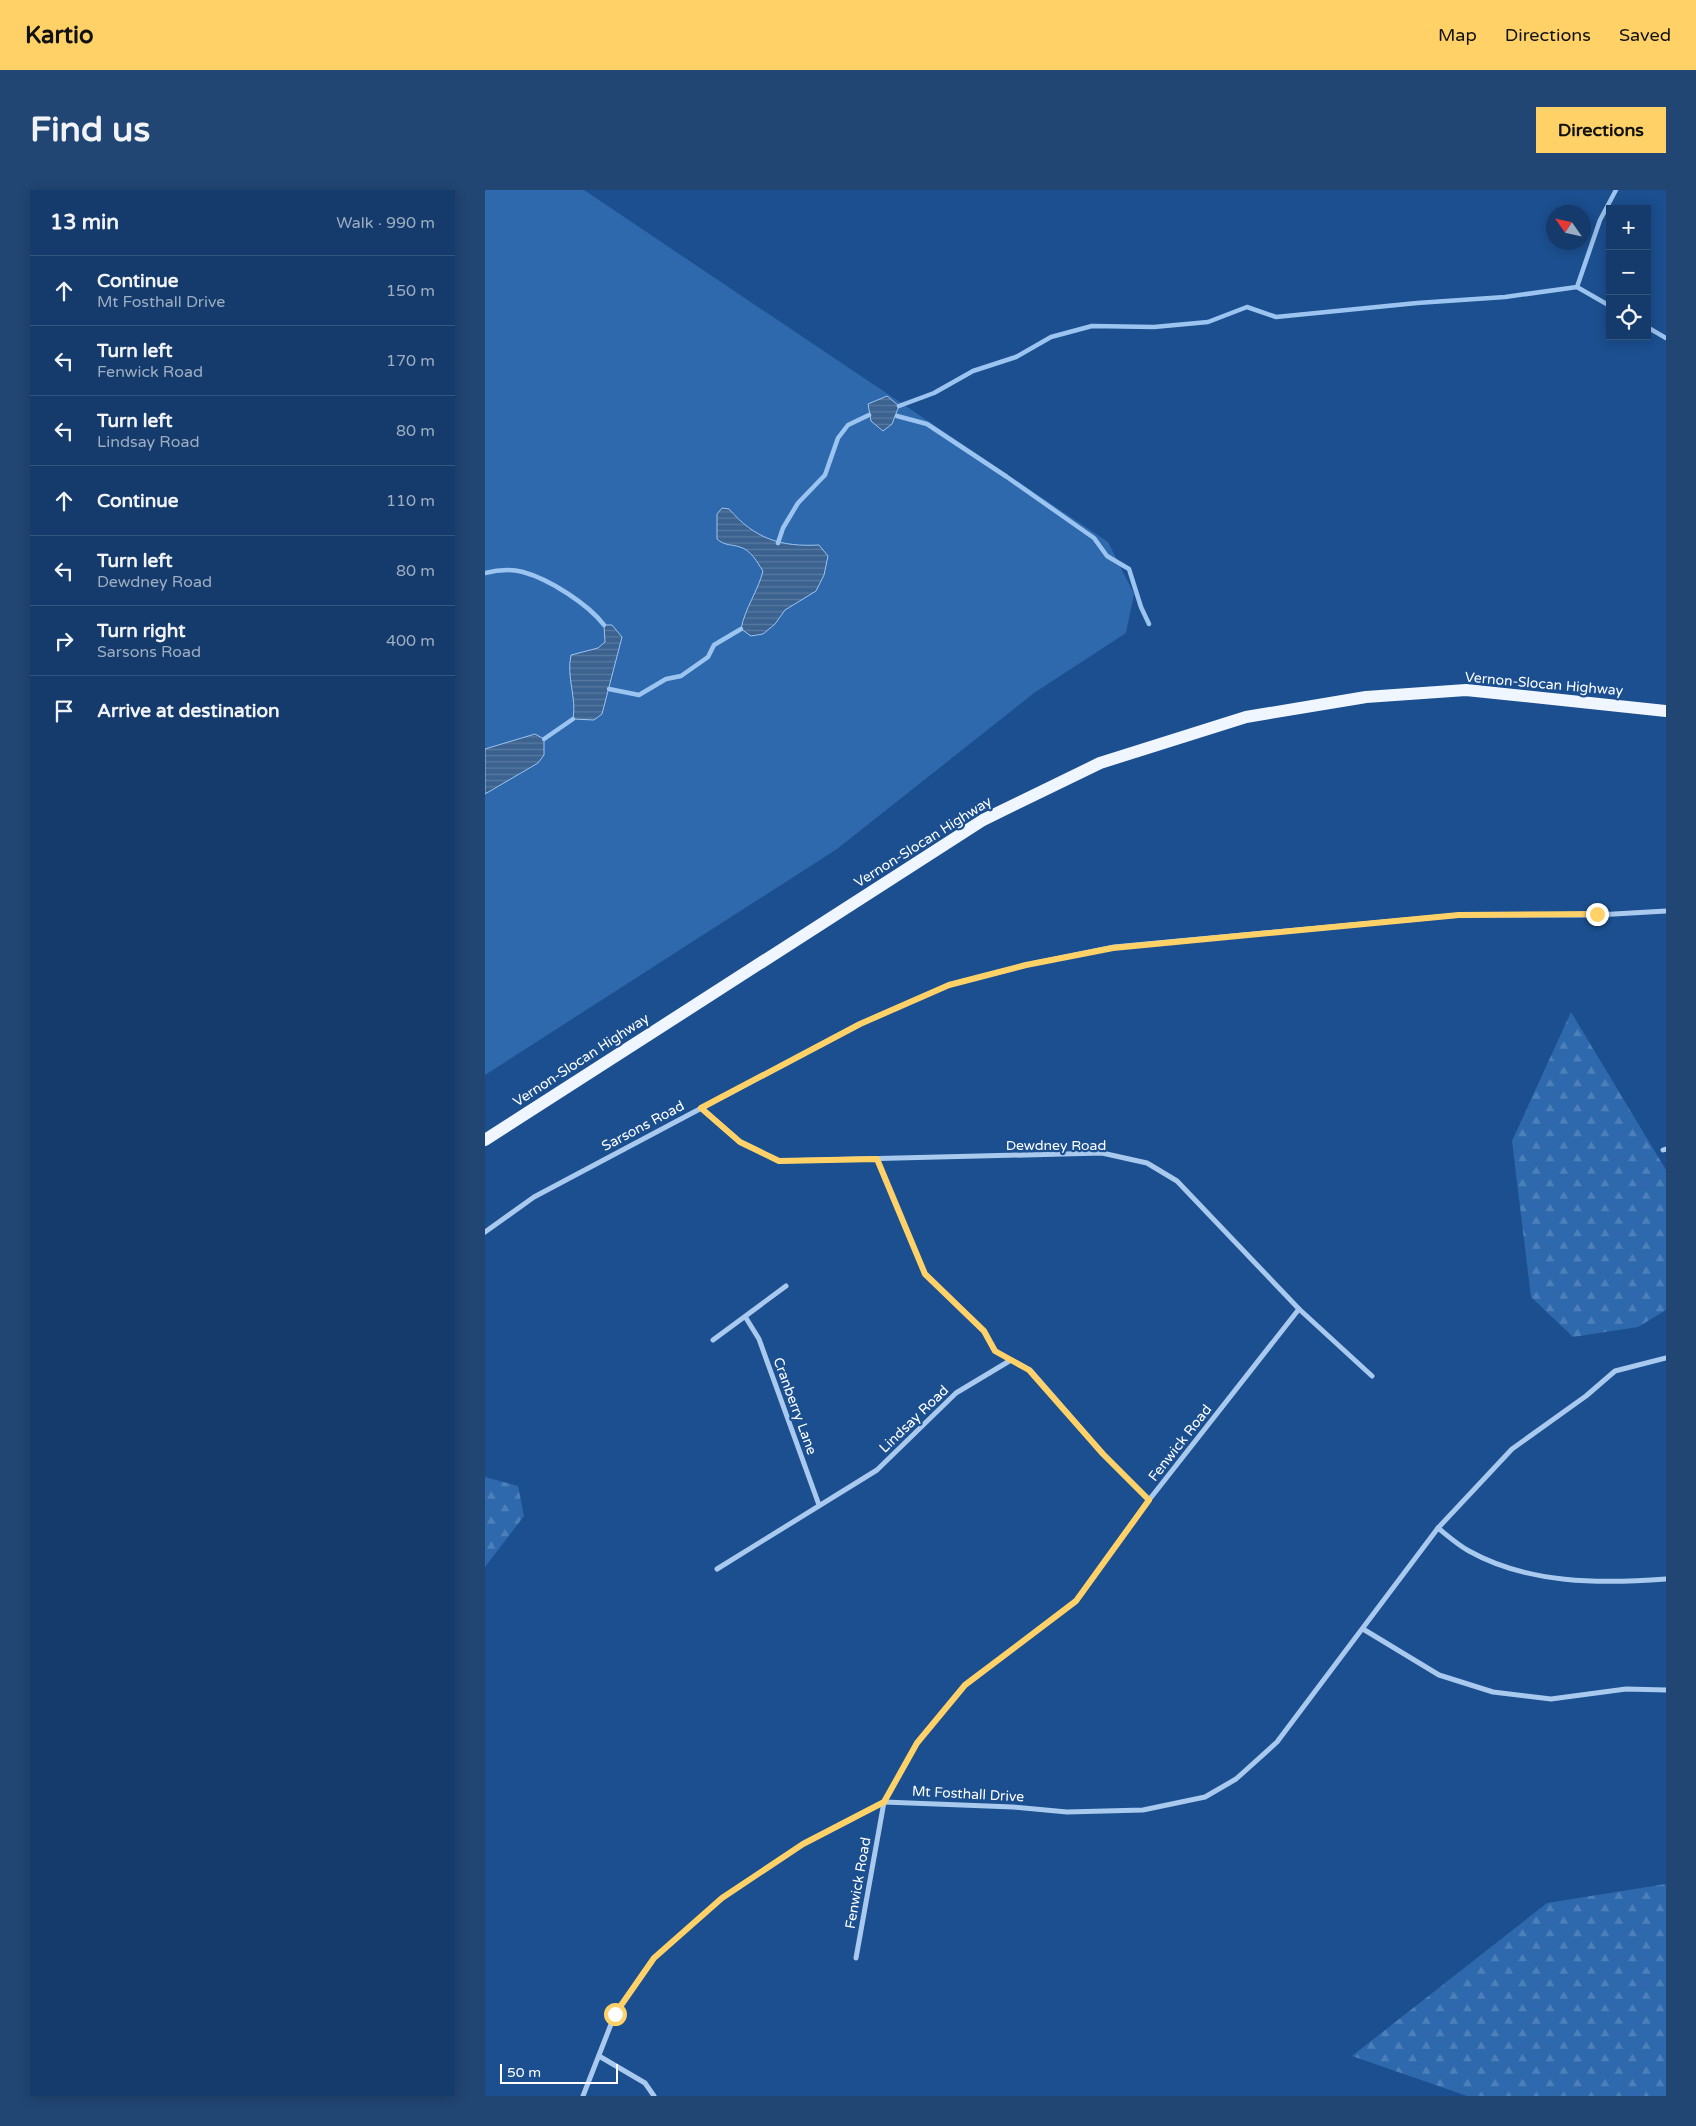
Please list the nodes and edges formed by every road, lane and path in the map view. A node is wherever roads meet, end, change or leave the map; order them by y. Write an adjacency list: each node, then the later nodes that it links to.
1 (1666, 711): 4 (main road, Vernon-Slocan Highway)
2 (1666, 911): 3 (street, Sarsons Road)
3 (701, 1108): 5 (street, Dewdney Road); 6 (street, Sarsons Road)
4 (485, 1140)
5 (877, 1159): 8 (street, Dewdney Road); 12 (path)
6 (485, 1232)
7 (786, 1286): 9 (street)
8 (1299, 1309): 13 (street, Dewdney Road); 14 (street, Fenwick Road)
9 (746, 1318): 10 (street); 15 (street, Cranberry Lane)
10 (713, 1340)
11 (1666, 1358): 16 (street, Mt Fosthall Drive)
12 (1011, 1360): 14 (street); 15 (street, Lindsay Road)
13 (1371, 1376)
14 (1149, 1500): 21 (street, Fenwick Road)
15 (819, 1505): 17 (street, Lindsay Road)
16 (1438, 1528): 18 (street); 19 (street, Mt Fosthall Drive)
17 (717, 1569)
18 (1666, 1580)
19 (1363, 1629): 20 (street); 21 (street, Mt Fosthall Drive)
20 (1666, 1690)
21 (884, 1802): 22 (street, Fenwick Road); 23 (street, Mt Fosthall Drive)
22 (856, 1958)
23 (599, 2056): 24 (street, Mt Fosthall Drive); 25 (street)
24 (583, 2096)
25 (654, 2096)

